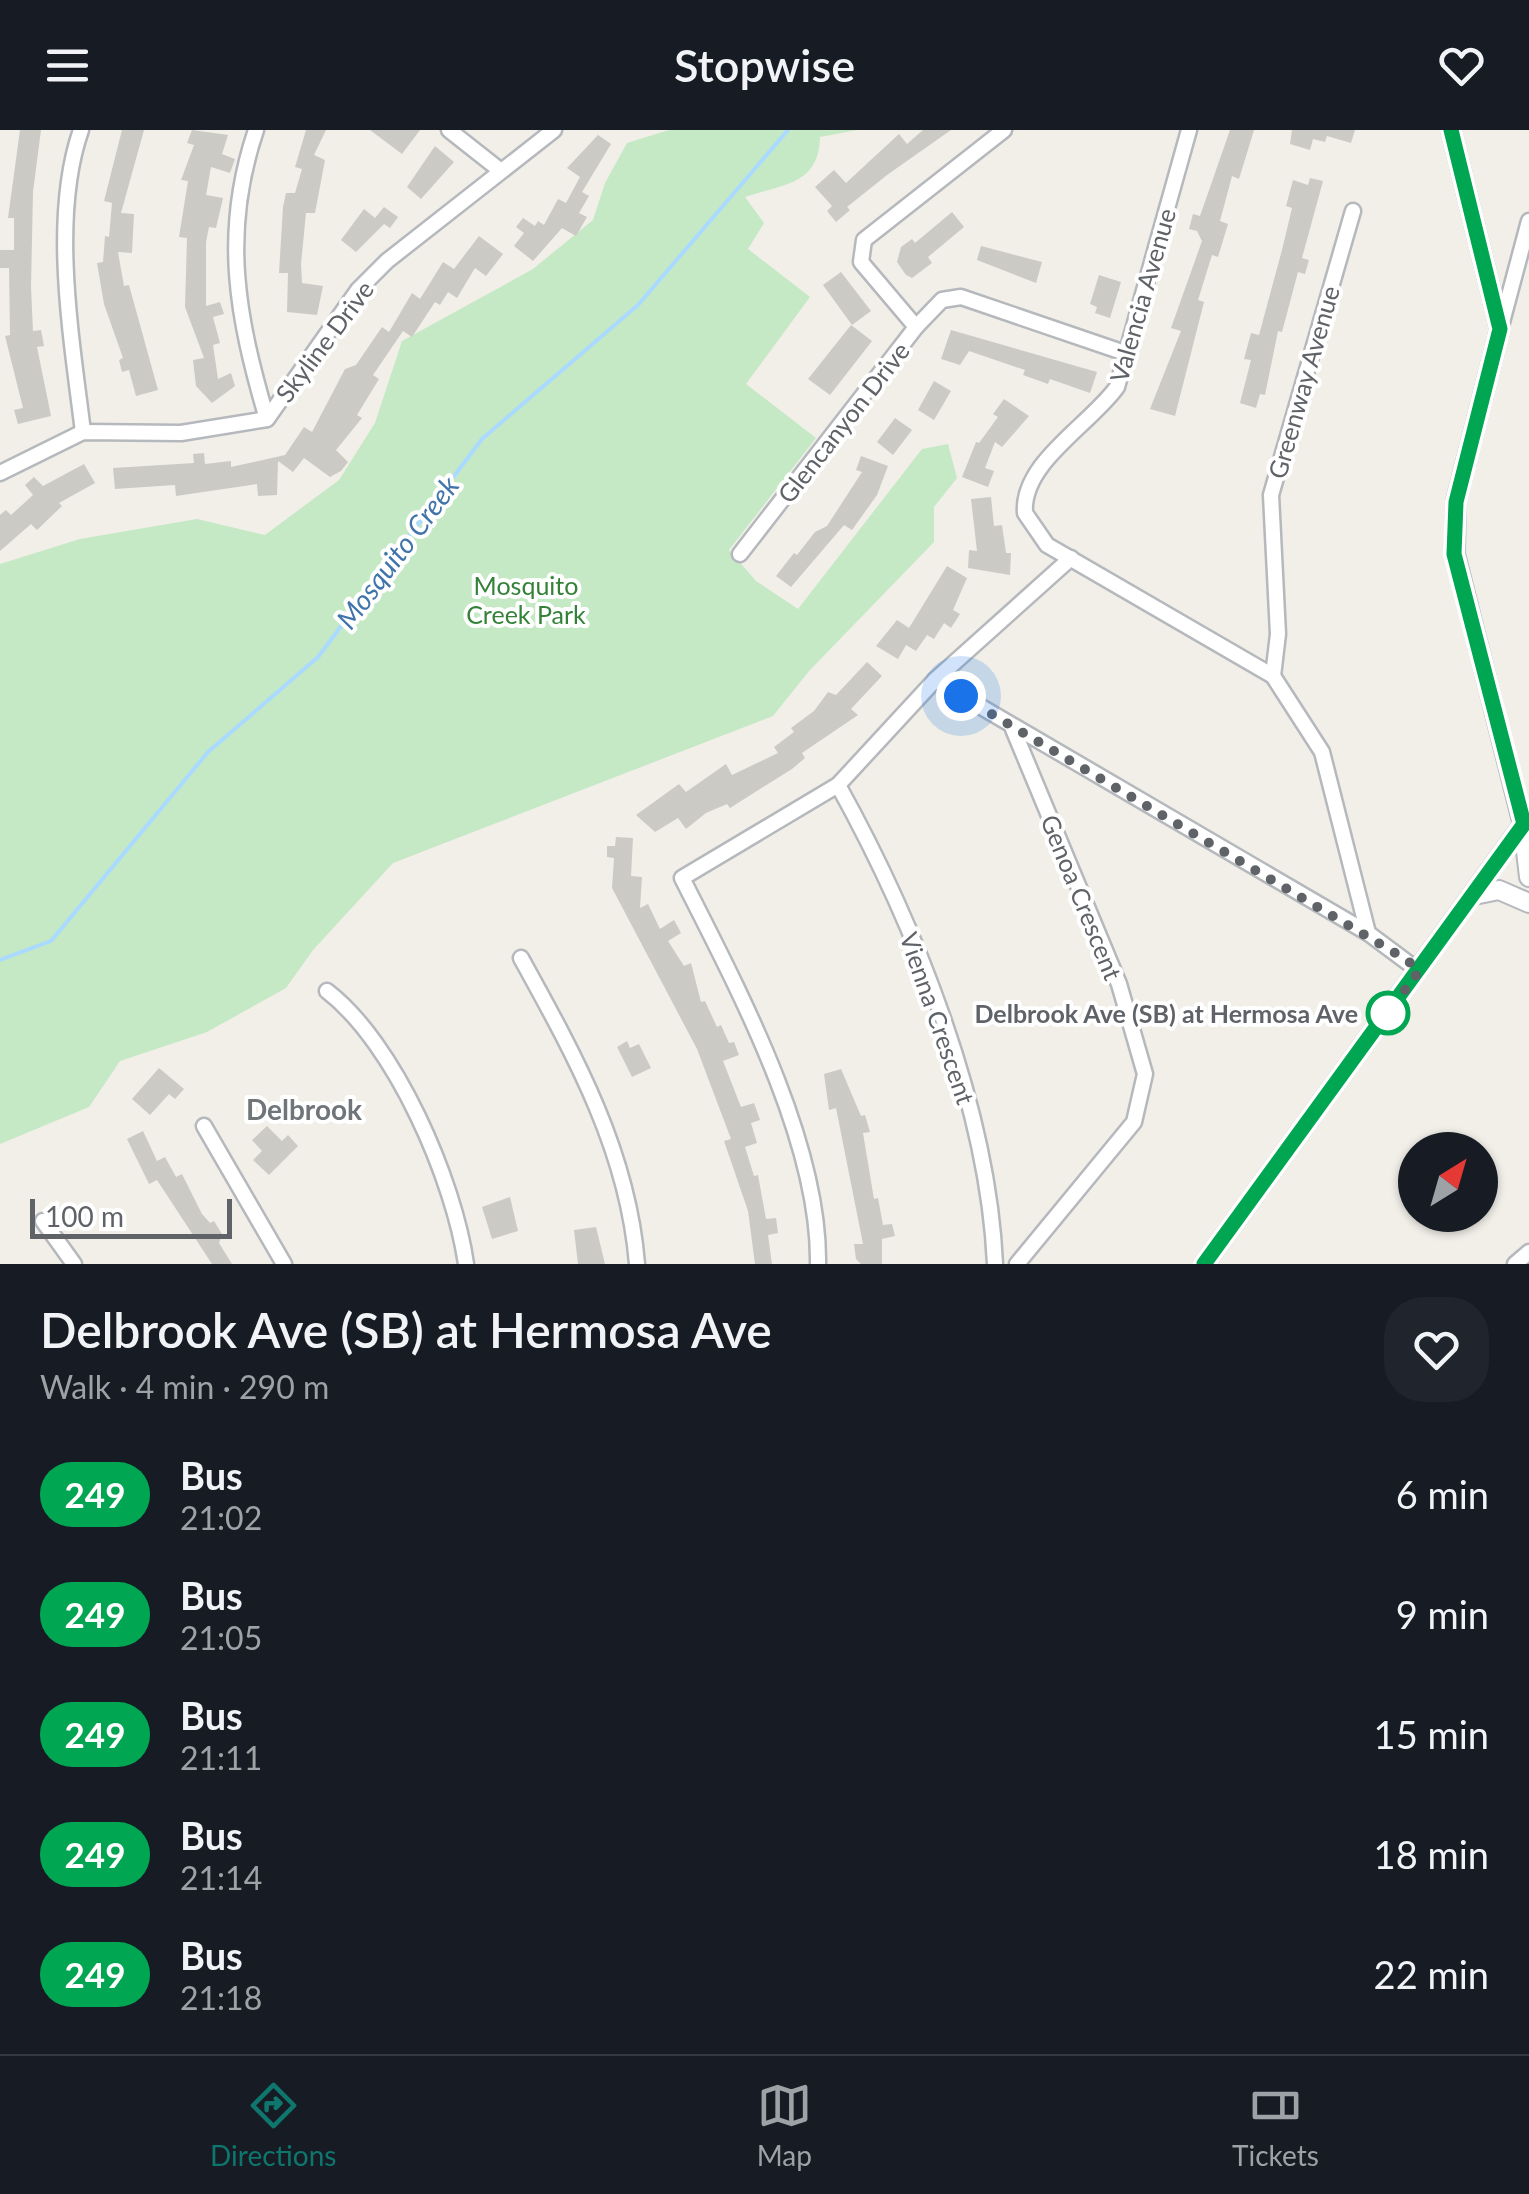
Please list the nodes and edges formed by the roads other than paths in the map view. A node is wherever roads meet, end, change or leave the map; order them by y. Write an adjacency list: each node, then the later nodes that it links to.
1 (81, 130): 15 (street)
2 (256, 130): 14 (street)
3 (448, 130): 8 (street)
4 (554, 130): 8 (street, Skyline Drive)
5 (1004, 130): 11 (street, Glencanyon Drive)
6 (1189, 130): 13 (street, Valencia Avenue)
7 (1451, 130): 12 (street)
8 (502, 171): 14 (street, Skyline Drive)
9 (1352, 211): 19 (street, Greenway Avenue)
10 (1529, 221): 12 (street)
11 (916, 327): 13 (street); 17 (street, Glencanyon Drive)
12 (1500, 329): 23 (street)
13 (1128, 354): 18 (street, Valencia Avenue)
14 (266, 420): 15 (street, Skyline Drive)
15 (84, 432): 16 (street, Skyline Drive)
16 (0, 474)
17 (740, 554)
18 (1071, 558): 19 (street); 20 (street)
19 (1274, 676): 27 (street)
20 (936, 680): 21 (street); 22 (street)
21 (1013, 729): 27 (street); 40 (street, Genoa Crescent)
22 (838, 785): 38 (street); 39 (street, Vienna Crescent)
23 (1526, 821): 24 (street); 25 (street)
24 (1529, 877)
25 (1474, 895): 26 (street); 29 (street)
26 (1529, 904)
27 (1368, 933): 29 (street)
28 (522, 958): 37 (street)
29 (1419, 971): 41 (street)
30 (327, 991): 36 (street)
31 (204, 1126): 35 (street)
32 (43, 1221): 34 (street)
33 (1529, 1252): 42 (street)
34 (74, 1264)
35 (284, 1264)
36 (466, 1264)
37 (637, 1264)
38 (818, 1264)
39 (995, 1264)
40 (1017, 1264)
41 (1204, 1264)
42 (1515, 1264)

